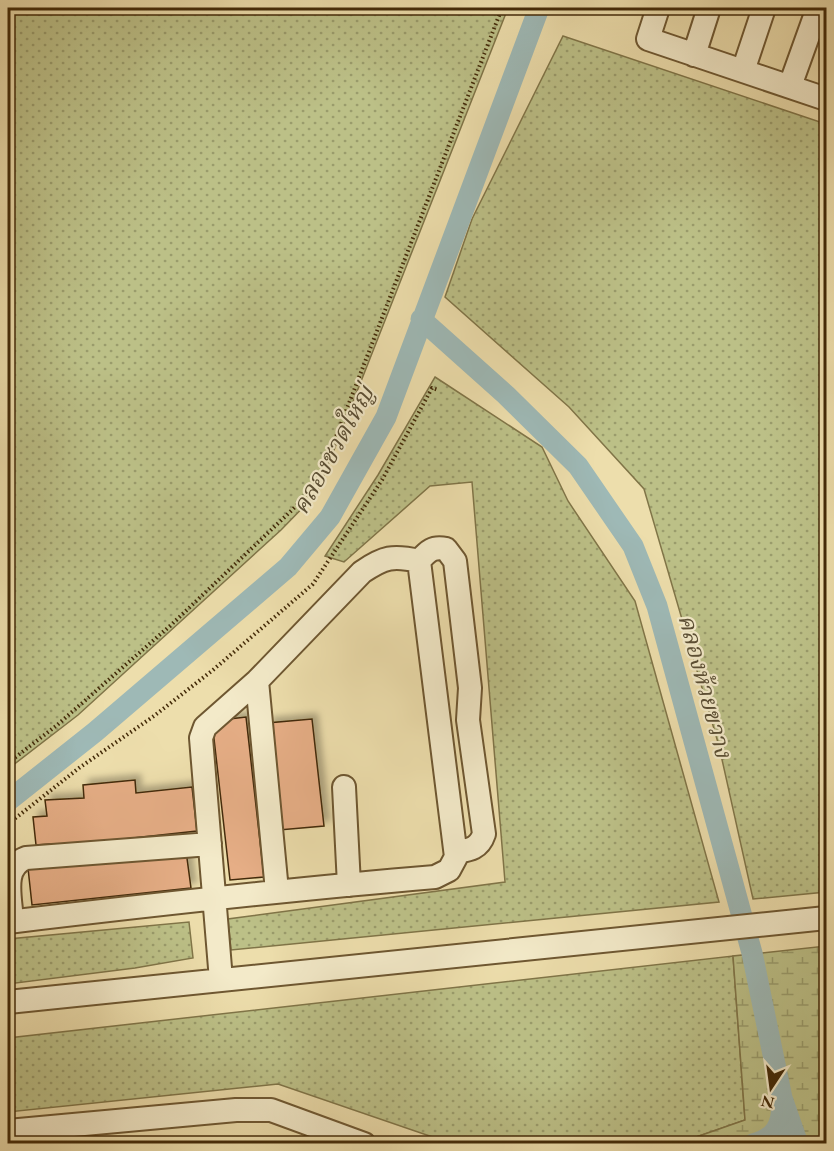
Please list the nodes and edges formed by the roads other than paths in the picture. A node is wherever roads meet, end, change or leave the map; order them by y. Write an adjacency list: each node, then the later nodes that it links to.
1 (658, 8): 5 (lane)
2 (709, 8): 5 (lane)
3 (764, 8): 6 (lane)
4 (818, 8): 7 (lane)
5 (693, 55): 6 (lane)
6 (743, 71): 7 (lane)
7 (790, 86): 8 (lane)
8 (826, 99)
9 (419, 561): 10 (lane); 13 (lane); 13 (lane)
10 (257, 681): 12 (lane); 15 (lane)
11 (344, 787): 14 (lane)
12 (210, 844): 16 (lane); 18 (lane)
13 (456, 852): 14 (lane)
14 (349, 885): 15 (lane)
15 (277, 891): 16 (lane)
16 (215, 898): 18 (lane); 19 (lane)
17 (821, 919): 19 (lane)
18 (10, 921)
19 (221, 980): 20 (lane)
20 (8, 1002)
21 (8, 1131): 22 (lane)
22 (364, 1143)

